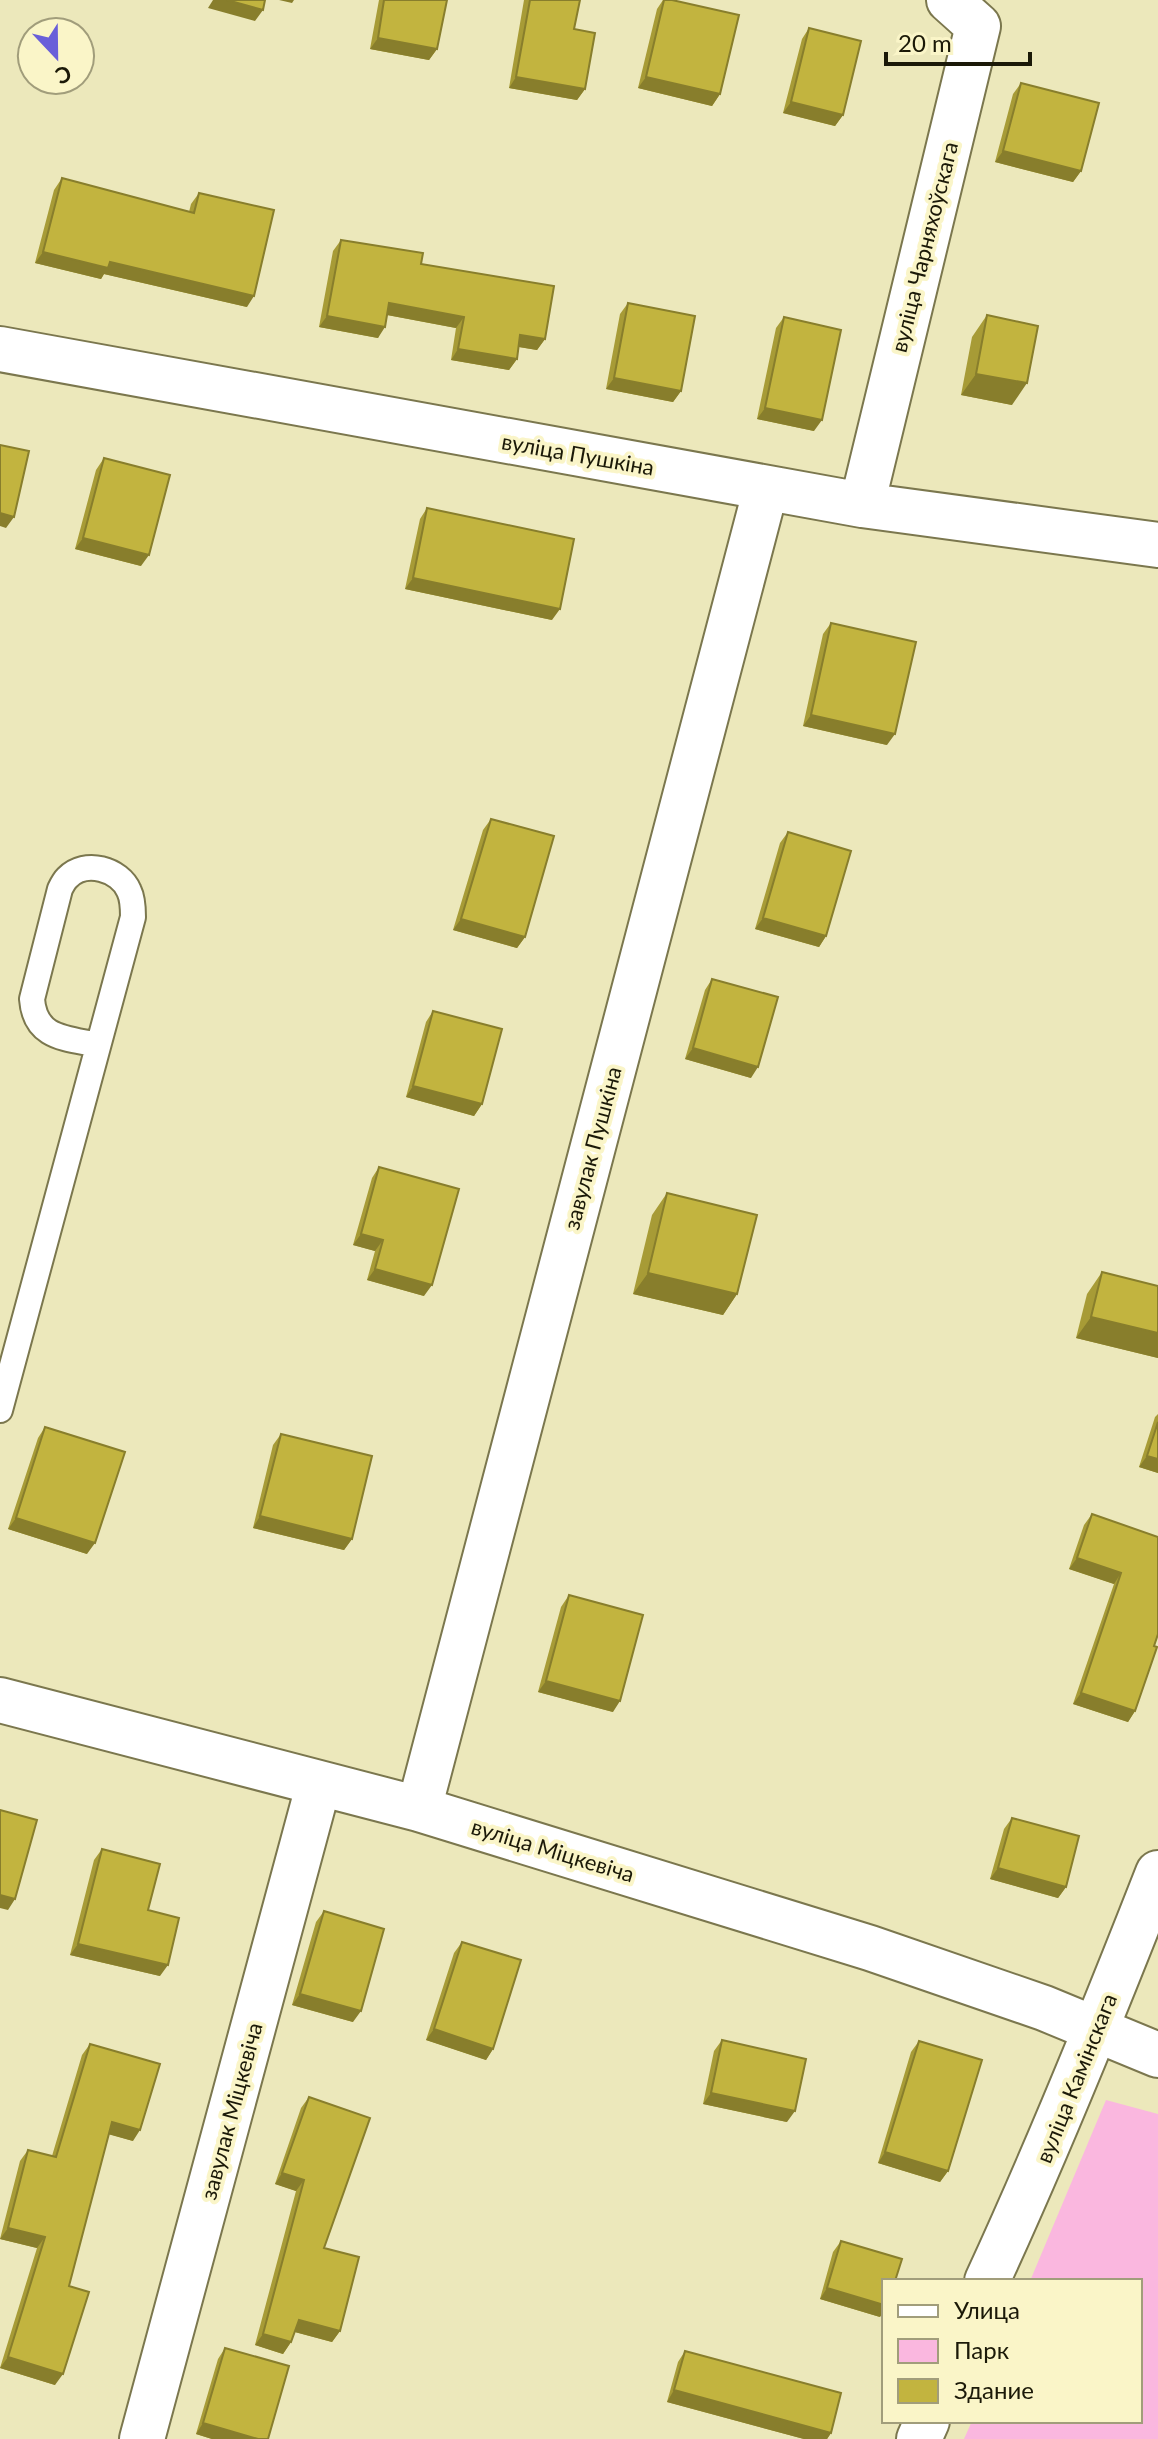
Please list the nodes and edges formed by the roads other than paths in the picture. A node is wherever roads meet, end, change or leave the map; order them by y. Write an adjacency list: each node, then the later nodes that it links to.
1 (949, 0): 4 (street, вуліца Чарняхоўскага)
2 (0, 349): 3 (street, вуліца Пушкіна)
3 (766, 488): 4 (street, вуліца Пушкіна); 10 (street, завулак Пушкіна)
4 (862, 505): 5 (street, вуліца Пушкіна)
5 (1158, 545)
6 (98, 1045): 6 (lane); 7 (lane)
7 (0, 1410)
8 (0, 1700): 9 (street, вуліца Міцкевіча)
9 (319, 1783): 10 (street, вуліца Міцкевіча); 15 (street, завулак Міцкевіча)
10 (419, 1809): 12 (street, вуліца Міцкевіча)
11 (1158, 1873): 12 (street, вуліца Камінскага)
12 (1097, 2030): 13 (street, вуліца Міцкевіча); 14 (street, вуліца Камінскага)
13 (1158, 2055)
14 (988, 2279)
15 (142, 2439)

